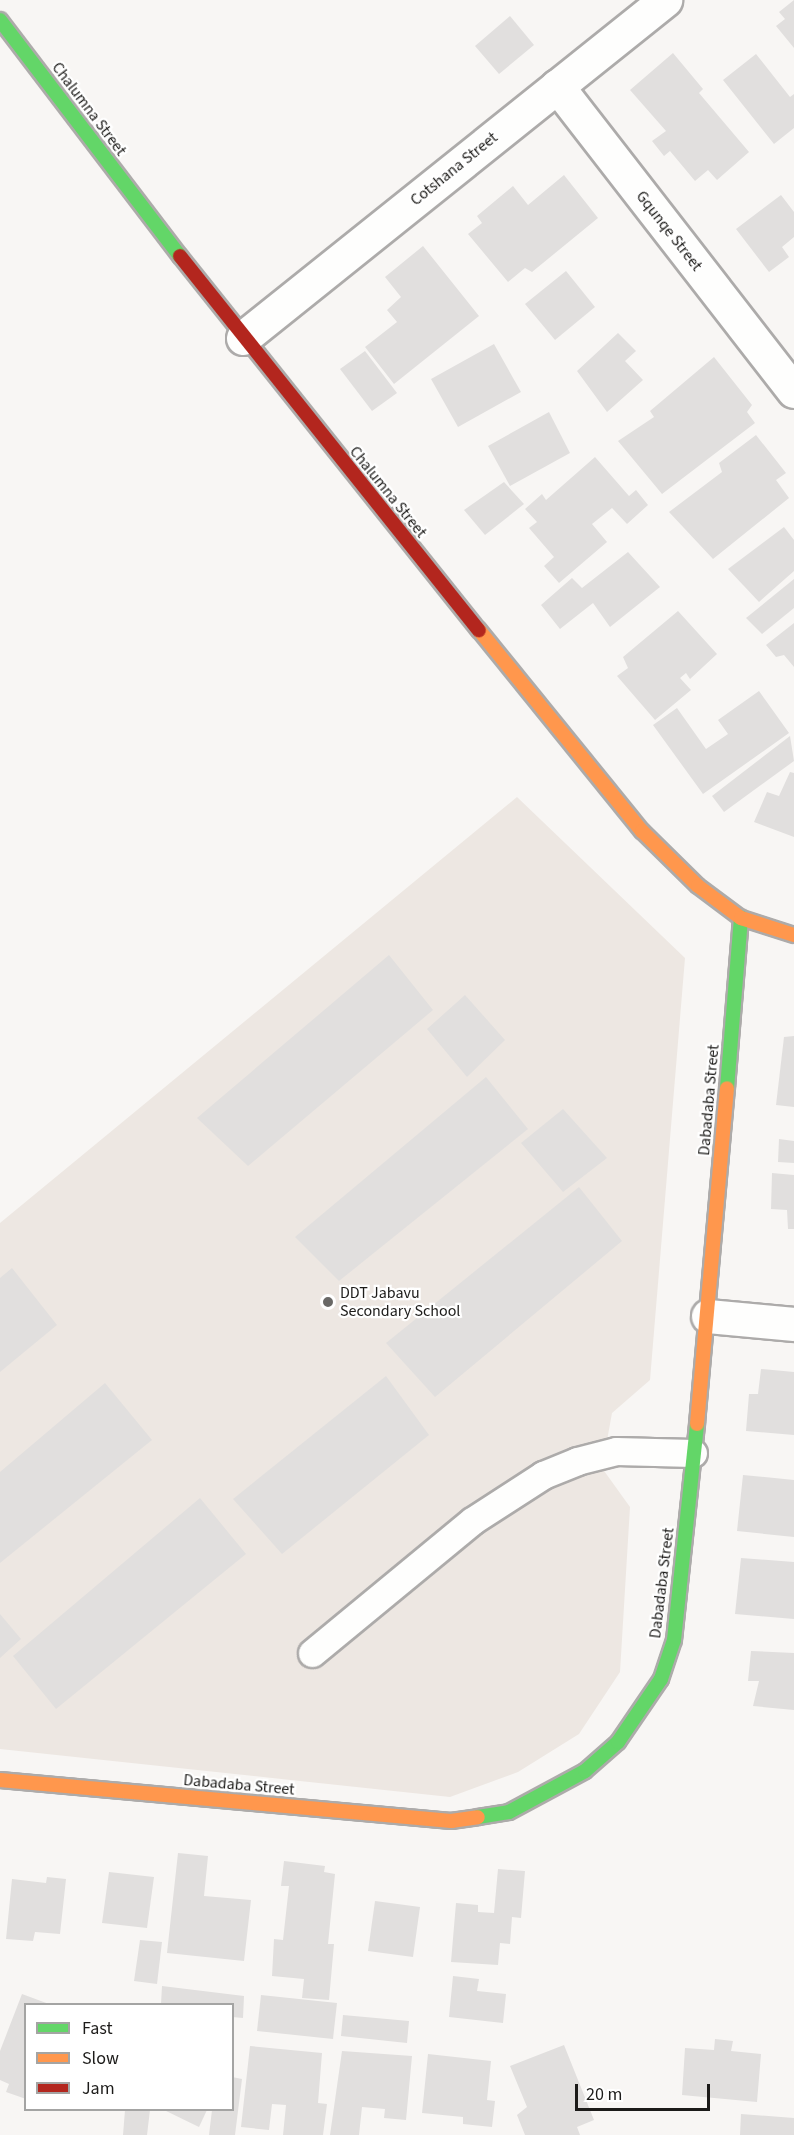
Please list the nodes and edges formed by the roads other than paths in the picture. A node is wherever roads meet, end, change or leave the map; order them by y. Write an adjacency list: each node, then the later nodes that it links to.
1 (665, 0): 3 (street, Cotshana Street)
2 (0, 20): 4 (street, Chalumna Street)
3 (557, 86): 4 (street, Cotshana Street); 5 (street, Gqunqe Street)
4 (243, 338): 6 (street, Chalumna Street)
5 (790, 378)
6 (741, 918): 7 (street, Chalumna Street); 8 (street, Dabadaba Street)
7 (794, 935)
8 (708, 1316): 9 (street); 10 (street, Dabadaba Street)
9 (794, 1324)
10 (693, 1453): 11 (lane); 12 (street, Dabadaba Street)
11 (312, 1653)
12 (0, 1780)

